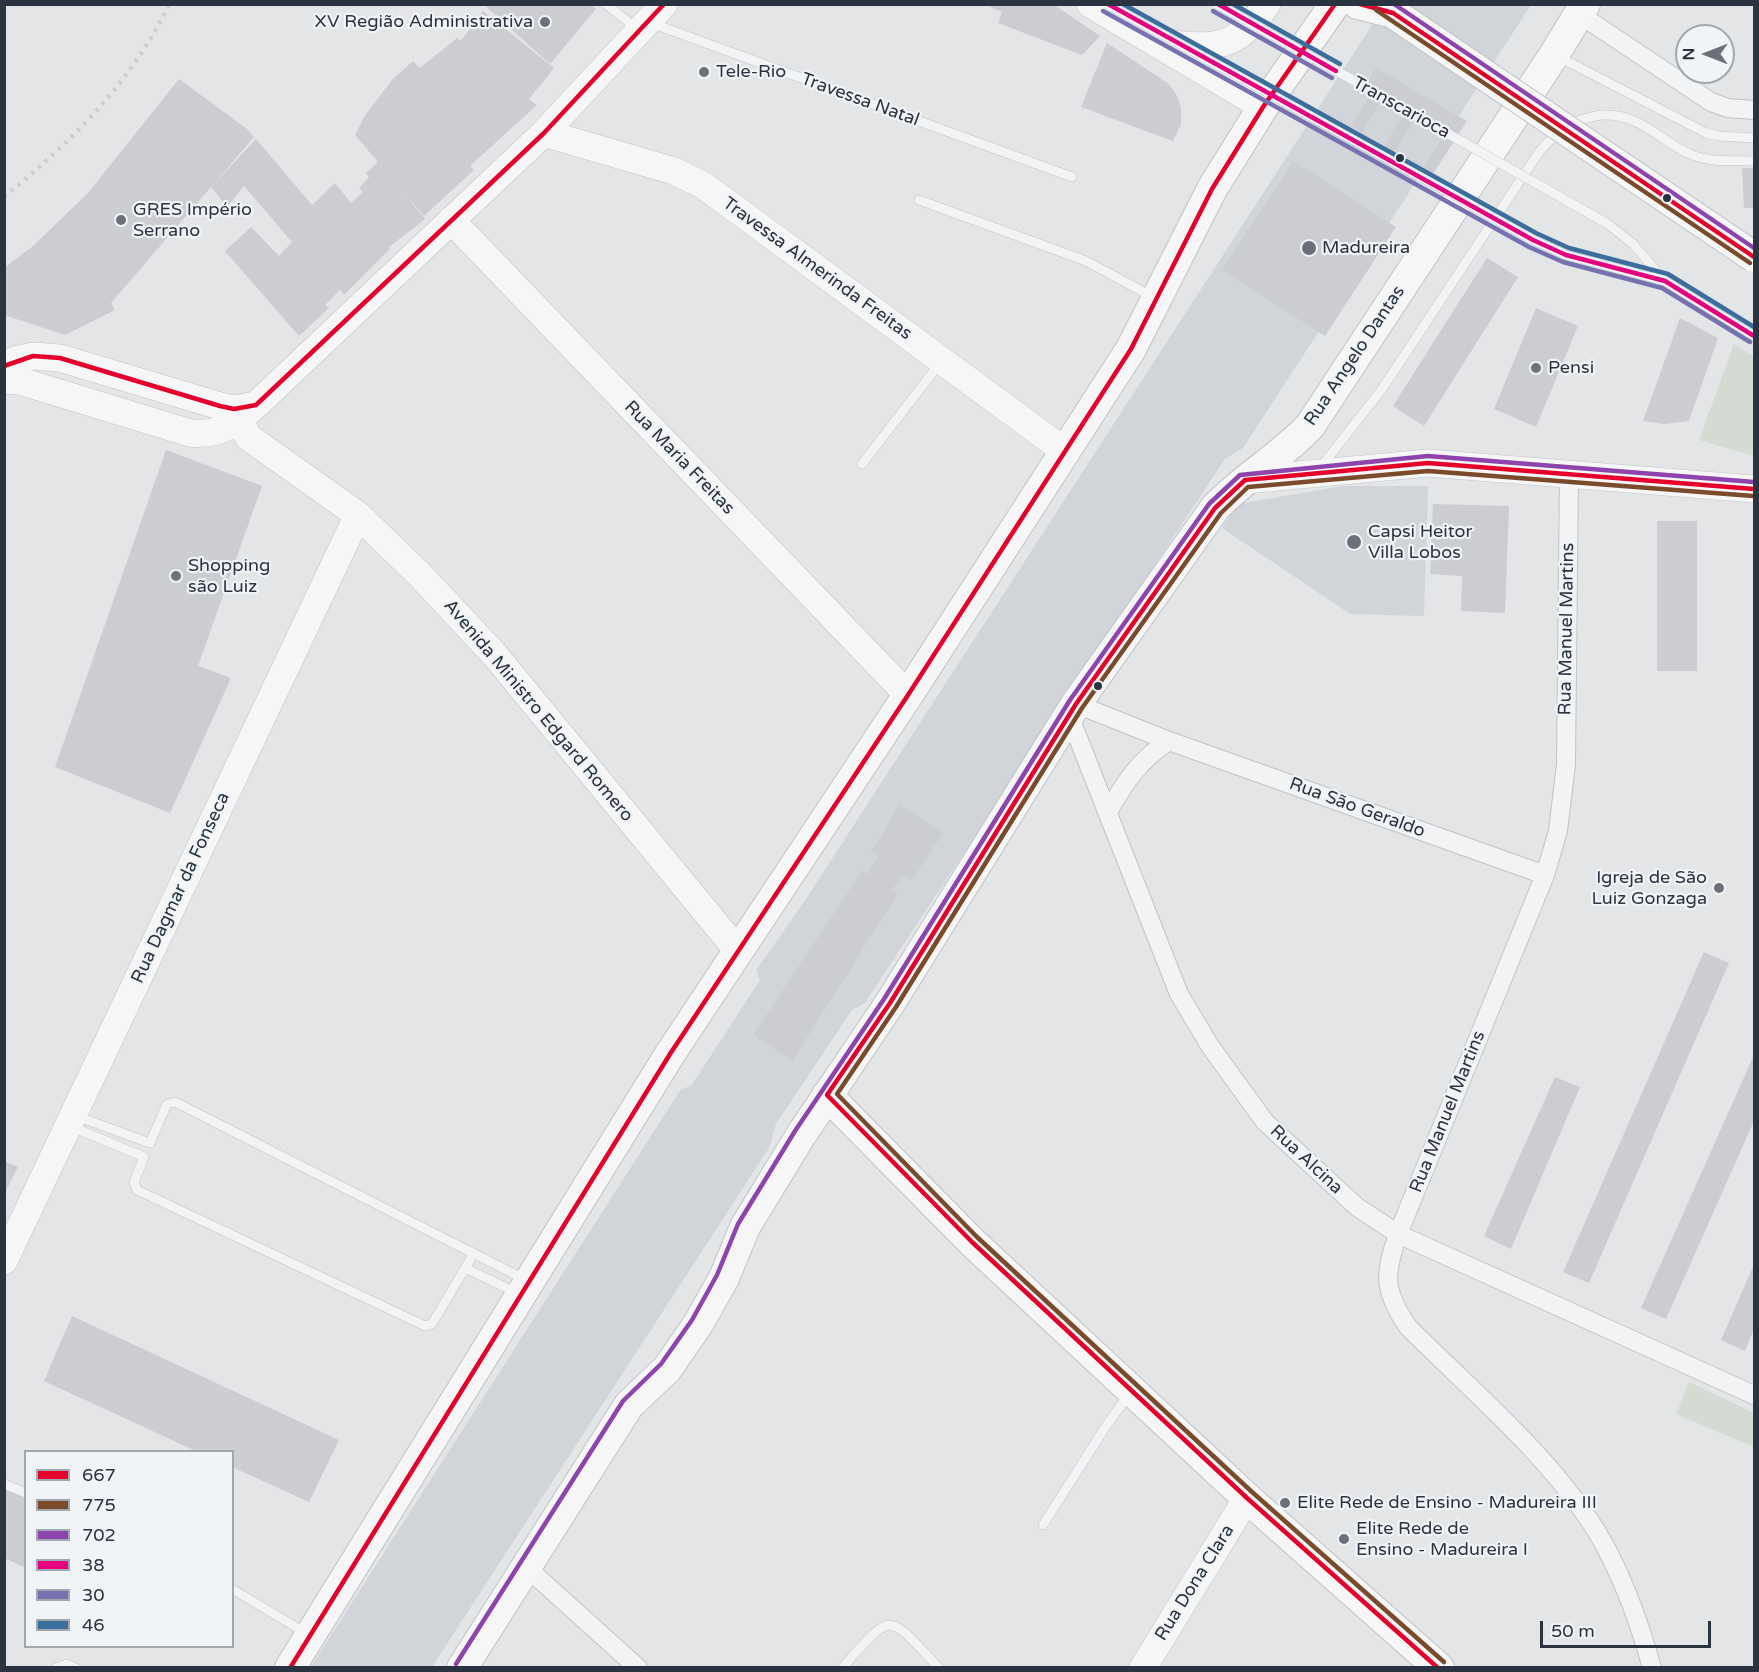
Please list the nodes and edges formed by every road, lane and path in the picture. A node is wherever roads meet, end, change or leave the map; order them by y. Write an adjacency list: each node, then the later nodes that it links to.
1 (606, 4): 10 (lane, Travessa Natal)
2 (1090, 4): 11 (street)
3 (1107, 4): 22 (lane, Transcarioca, bridge)
4 (1217, 4): 22 (lane, Transcarioca, bridge)
5 (1267, 4): 11 (street)
6 (1335, 4): 13 (main road)
7 (1358, 4): 8 (main road)
8 (1386, 7): 21 (main road, bridge)
9 (1582, 9): 12 (main road, Rua Angelo Dantas); 14 (street)
10 (650, 19): 15 (street); 18 (lane, Travessa Natal)
11 (1154, 42): 13 (street)
12 (1554, 55): 16 (lane); 33 (main road, Rua Angelo Dantas)
13 (1263, 107): 23 (main road)
14 (1755, 110)
15 (544, 133): 20 (street); 25 (street, Travessa Almerinda Freitas)
16 (1755, 138)
17 (1755, 161): 31 (lane)
18 (1071, 177)
19 (919, 200): 23 (lane)
20 (452, 220): 28 (street); 36 (street, Rua Maria Freitas)
21 (1755, 257)
22 (1665, 281): 24 (lane, Transcarioca)
23 (1158, 300): 29 (main road)
24 (1755, 336)
25 (941, 361): 29 (street, Travessa Almerinda Freitas); 30 (lane)
26 (4, 366): 28 (street)
27 (4, 380): 28 (street)
28 (248, 413): 35 (street, Avenida Ministro Edgard Romero)
29 (1066, 452): 36 (main road)
30 (862, 464)
31 (1318, 471): 32 (street); 33 (street)
32 (1569, 474): 34 (street); 40 (street, Rua Manuel Martins)
33 (1245, 480): 37 (main road, Rua Angelo Dantas)
34 (1755, 489)
35 (358, 515): 41 (street, Avenida Ministro Edgard Romero); 43 (street, Rua Dagmar da Fonseca)
36 (908, 695): 41 (main road)
37 (1073, 709): 38 (street, Rua São Geraldo); 39 (street, Rua Alcina); 42 (main road, Rua Angelo Dantas)
38 (1169, 741): 39 (street); 40 (street, Rua São Geraldo)
39 (1108, 812): 46 (street, Rua Alcina)
40 (1545, 875): 46 (street, Rua Manuel Martins)
41 (738, 951): 50 (main road)
42 (827, 1095): 51 (main road); 57 (main road, Rua Angelo Dantas)
43 (70, 1120): 44 (lane); 45 (lane); 48 (street, Rua Dagmar da Fonseca)
44 (150, 1143): 45 (lane); 47 (lane)
45 (144, 1157): 49 (lane)
46 (1398, 1234): 52 (street, Rua Alcina); 69 (street, Rua Manuel Martins)
47 (474, 1253): 49 (lane); 50 (lane)
48 (4, 1261)
49 (465, 1268): 50 (lane)
50 (525, 1289): 59 (main road)
51 (1133, 1389): 55 (main road); 56 (lane)
52 (1755, 1395)
53 (4, 1484): 54 (lane)
54 (24, 1492)
55 (1247, 1498): 67 (street, Rua Dona Clara); 68 (main road)
56 (1043, 1525)
57 (525, 1566): 63 (main road, Rua Angelo Dantas); 64 (street)
58 (234, 1590): 59 (lane)
59 (310, 1636): 62 (main road)
60 (56, 1668): 61 (lane)
61 (76, 1668)
62 (290, 1668)
63 (462, 1668)
64 (638, 1668)
65 (842, 1668): 66 (lane)
66 (939, 1668)
67 (1143, 1668)
68 (1439, 1668)
69 (1652, 1668)

